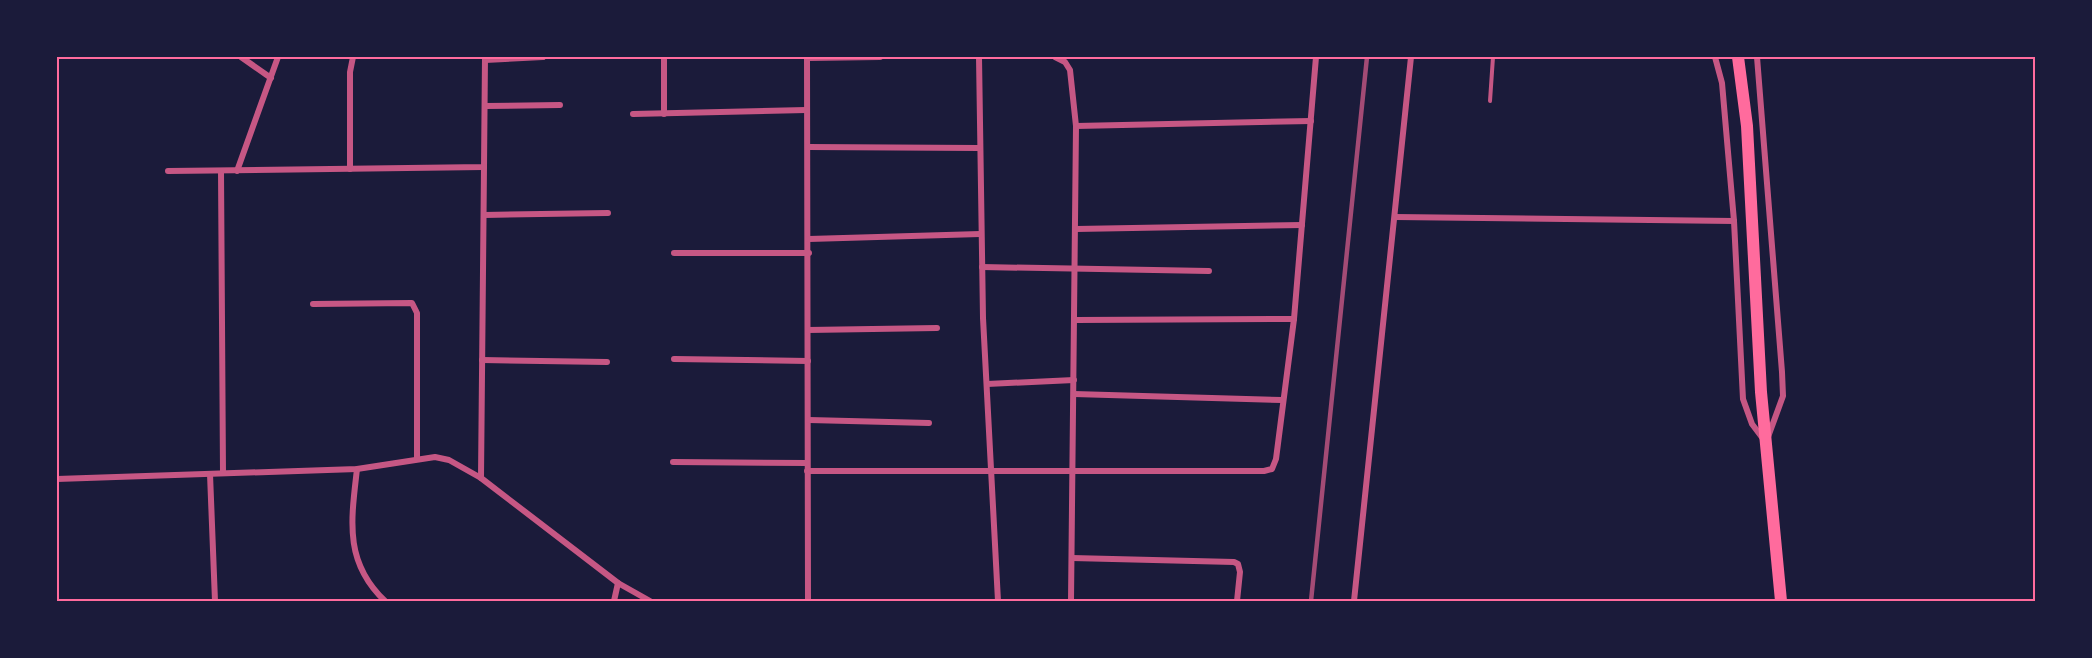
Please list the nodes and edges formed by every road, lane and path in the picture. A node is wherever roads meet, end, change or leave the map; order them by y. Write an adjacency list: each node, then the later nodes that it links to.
1 (241, 57): 17 (street)
2 (278, 57): 17 (street)
3 (353, 57): 29 (street)
4 (543, 57): 15 (street)
5 (664, 57): 23 (street)
6 (880, 57): 16 (street)
7 (980, 57): 27 (street)
8 (1055, 57): 25 (street)
9 (1316, 57): 24 (street)
10 (1411, 57): 35 (street)
11 (1493, 57): 18 (lane)
12 (1715, 57): 36 (street)
13 (1738, 57): 61 (highway)
14 (1757, 57): 61 (street)
15 (485, 58): 20 (street)
16 (807, 58): 21 (street)
17 (271, 78): 32 (street)
18 (1490, 101)
19 (560, 105): 20 (street)
20 (485, 106): 28 (street)
21 (806, 110): 23 (street); 26 (street)
22 (633, 114): 23 (street)
23 (664, 114)
24 (1311, 121): 25 (street); 37 (street)
25 (1076, 126): 38 (street)
26 (808, 147): 27 (street); 40 (street)
27 (980, 148): 39 (street)
28 (484, 167): 29 (street); 34 (street)
29 (350, 169): 32 (street)
30 (168, 171): 31 (street)
31 (221, 171): 32 (street); 70 (street)
32 (237, 171)
33 (608, 213): 34 (street)
34 (484, 215): 52 (street)
35 (1395, 217): 36 (street); 83 (street)
36 (1734, 221): 61 (street)
37 (1302, 225): 38 (street); 47 (street)
38 (1077, 229): 44 (street)
39 (980, 234): 40 (street); 43 (street)
40 (809, 239): 42 (street)
41 (674, 253): 42 (street)
42 (809, 253): 50 (street)
43 (982, 267): 44 (street); 56 (street)
44 (1077, 269): 45 (street); 48 (street)
45 (1209, 271)
46 (313, 304): 62 (street)
47 (1294, 319): 48 (street); 58 (street)
48 (1076, 320): 55 (street)
49 (937, 328): 50 (street)
50 (808, 330): 53 (street)
51 (674, 358): 53 (street)
52 (482, 360): 54 (street); 71 (street)
53 (808, 361): 59 (street)
54 (607, 362)
55 (1074, 380): 56 (street); 57 (street)
56 (987, 384): 68 (street)
57 (1074, 394): 58 (street); 66 (street)
58 (1282, 400): 66 (street)
59 (808, 420): 60 (street); 64 (street)
60 (929, 423)
61 (1766, 443): 84 (highway)
62 (417, 458): 65 (street); 71 (street)
63 (673, 462): 64 (street)
64 (807, 463): 67 (street)
65 (357, 470): 70 (street); 76 (street)
66 (1073, 470): 68 (street); 73 (street)
67 (807, 471): 68 (street); 79 (street)
68 (994, 472): 80 (street)
69 (210, 474): 70 (street); 72 (street); 75 (street)
70 (223, 474)
71 (481, 478): 74 (street)
72 (57, 479)
73 (1071, 558): 81 (street); 82 (street)
74 (618, 583): 77 (street); 78 (street)
75 (215, 601)
76 (386, 601)
77 (614, 601)
78 (650, 601)
79 (808, 601)
80 (998, 601)
81 (1071, 601)
82 (1237, 601)
83 (1354, 601)
84 (1781, 601)

